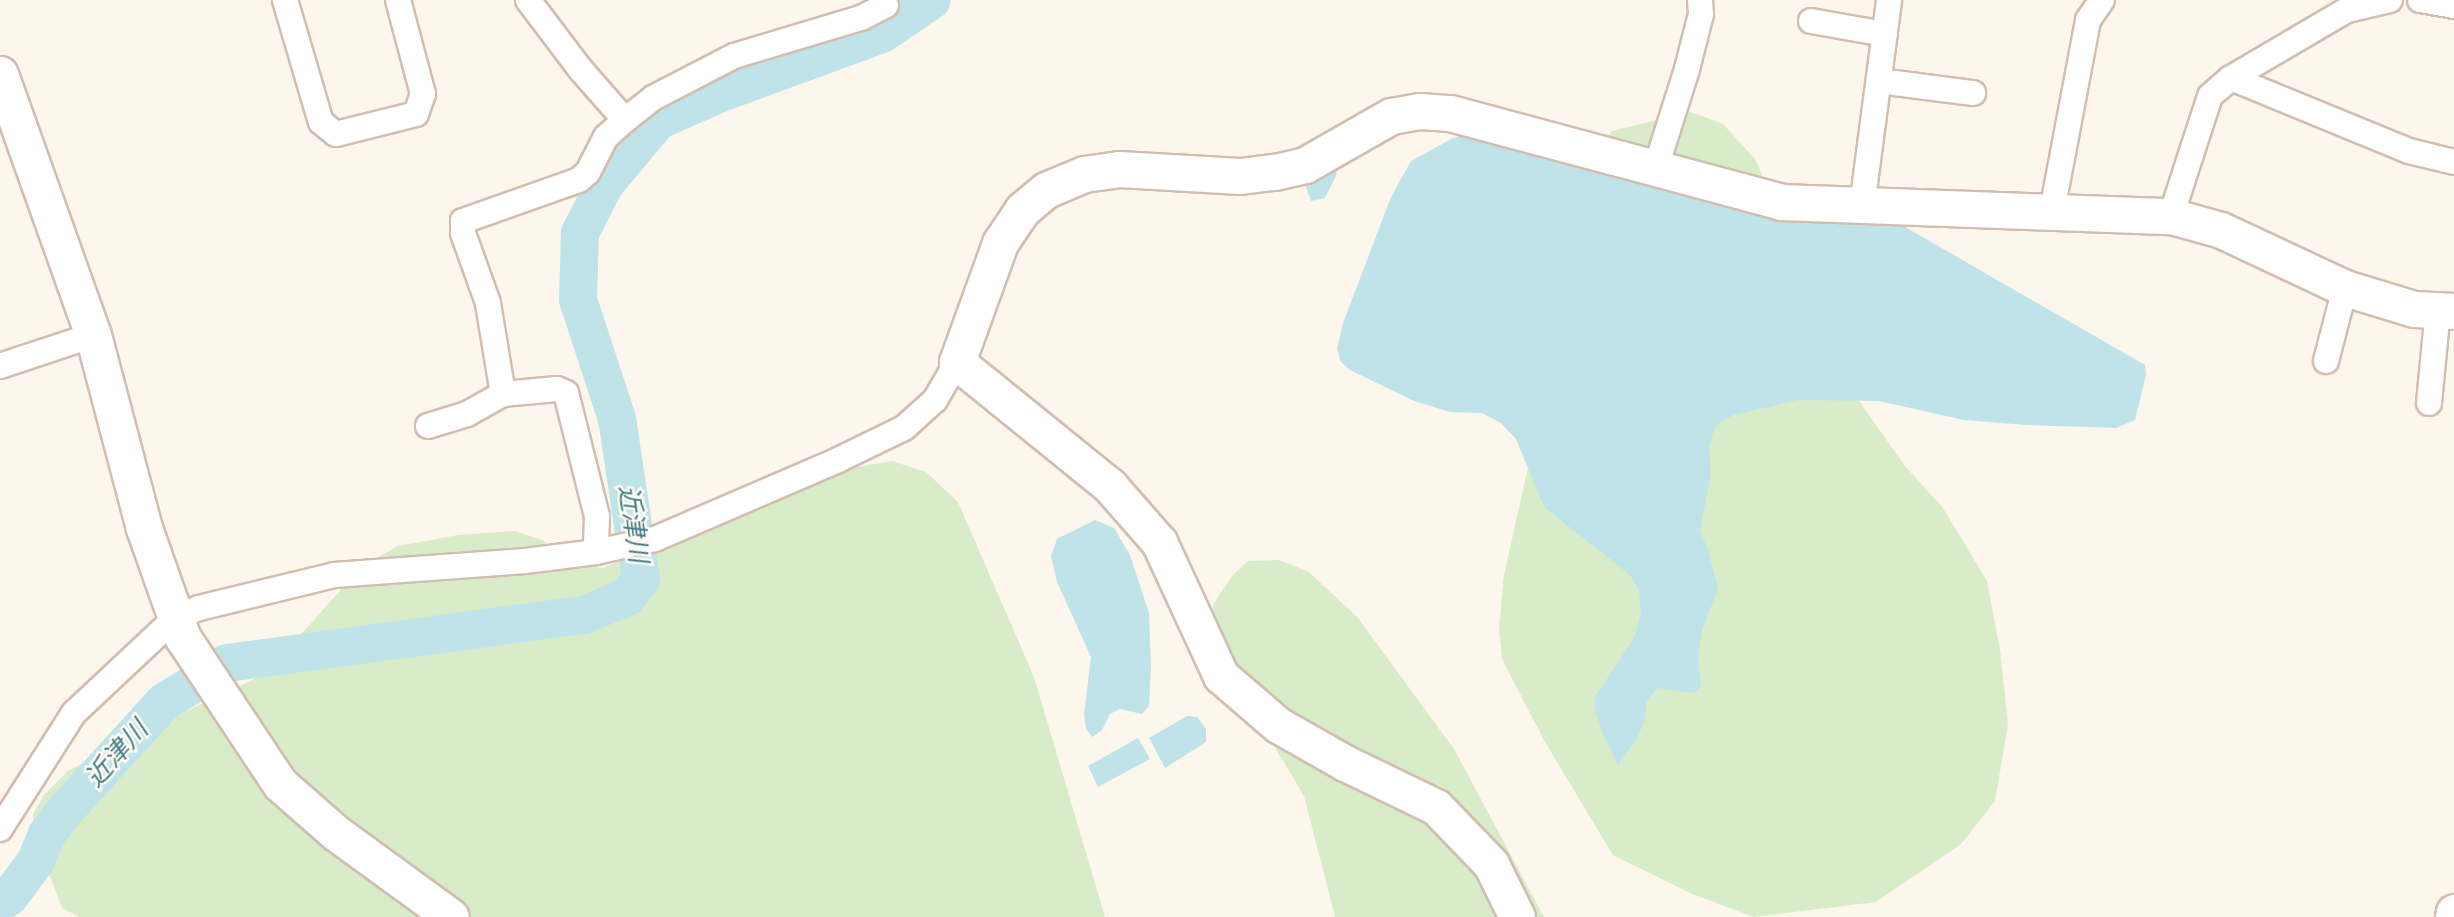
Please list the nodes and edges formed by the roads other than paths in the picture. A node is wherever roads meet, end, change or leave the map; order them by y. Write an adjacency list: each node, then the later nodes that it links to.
1 (285, 0): 2 (street)
2 (398, 0)
3 (528, 0): 17 (street)
4 (1700, 0): 19 (street)
5 (1889, 0): 12 (street)
6 (2102, 0): 21 (street)
7 (2390, 0): 14 (street)
8 (2420, 0): 10 (street)
9 (887, 5): 17 (street)
10 (2454, 6)
11 (1811, 21): 12 (street)
12 (1885, 34): 15 (street)
13 (0, 74): 25 (street)
14 (2231, 78): 18 (street); 22 (street)
15 (1879, 81): 16 (street); 20 (street)
16 (1973, 93)
17 (625, 120): 29 (street)
18 (2454, 162)
19 (1656, 167): 20 (street); 26 (street)
20 (1862, 206): 21 (street)
21 (2052, 211): 22 (street)
22 (2171, 216): 23 (street)
23 (2345, 288): 24 (street); 27 (street)
24 (2446, 310): 30 (street)
25 (93, 335): 28 (street); 33 (street)
26 (957, 362): 32 (street); 36 (street)
27 (2326, 362)
28 (0, 366)
29 (503, 394): 31 (street); 32 (street)
30 (2429, 403)
31 (428, 426)
32 (596, 552): 33 (street)
33 (178, 628): 34 (street); 35 (street)
34 (0, 829)
35 (452, 917)
36 (1517, 917)

